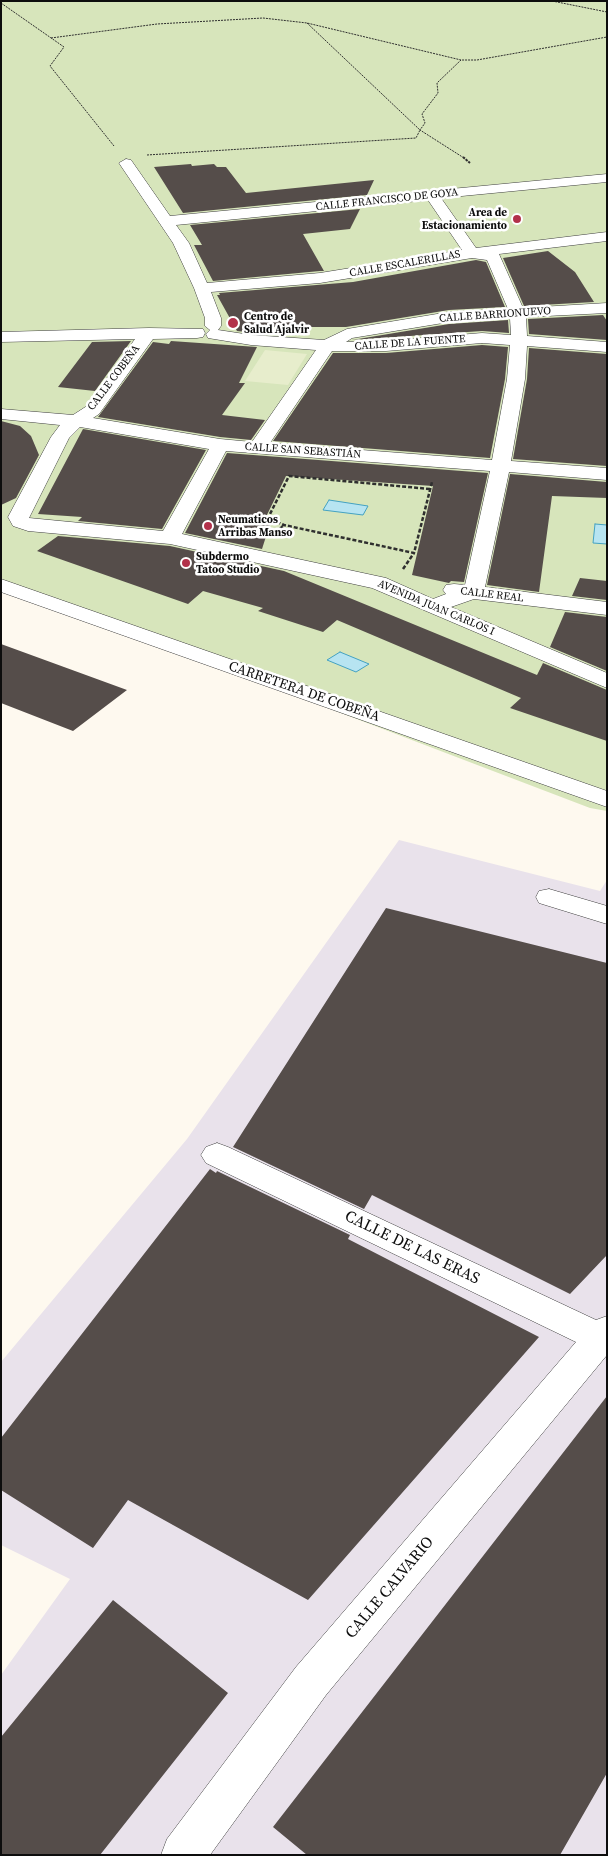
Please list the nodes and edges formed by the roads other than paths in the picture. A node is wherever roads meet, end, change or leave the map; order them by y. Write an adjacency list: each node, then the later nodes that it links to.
1 (124, 160): 4 (street)
2 (607, 178): 3 (street, CALLE FRANCISCO DE GOYA)
3 (432, 196): 4 (street, CALLE FRANCISCO DE GOYA); 6 (street)
4 (167, 221): 7 (street)
5 (607, 236): 6 (street, CALLE ESCALERILLAS)
6 (472, 253): 7 (street, CALLE ESCALERILLAS); 9 (street)
7 (202, 288): 10 (street)
8 (607, 308): 9 (street, CALLE BARRIONUEVO)
9 (518, 314): 12 (street, CALLE BARRIONUEVO); 14 (street)
10 (215, 329): 11 (street); 12 (street, CALLE DE LA FUENTE); 15 (street, CALLE DE LA FUENTE)
11 (149, 333): 13 (street); 18 (street, CALLE COBEÑA)
12 (347, 334): 15 (street, CALLE BARRIONUEVO)
13 (1, 337)
14 (518, 340): 15 (street, CALLE DE LA FUENTE); 16 (street, CALLE DE LA FUENTE); 21 (street)
15 (328, 345): 20 (street)
16 (607, 347)
17 (1, 414): 18 (street, CALLE SAN SEBASTIÁN)
18 (78, 421): 19 (street, CALLE SAN SEBASTIÁN); 23 (street, CALLE COBEÑA)
19 (220, 446): 20 (street, CALLE SAN SEBASTIÁN); 24 (street)
20 (256, 448): 21 (street, CALLE SAN SEBASTIÁN)
21 (500, 467): 22 (street, CALLE SAN SEBASTIÁN); 27 (street)
22 (607, 474)
23 (20, 522): 24 (street, AVENIDA JUAN CARLOS I)
24 (170, 538): 25 (street, AVENIDA JUAN CARLOS I)
25 (378, 583): 27 (street, CALLE REAL); 28 (street, AVENIDA JUAN CARLOS I)
26 (1, 585): 31 (street, CARRETERA DE COBEÑA)
27 (473, 592): 28 (street); 29 (street, CALLE REAL)
28 (432, 606): 30 (street, AVENIDA JUAN CARLOS I)
29 (607, 609)
30 (607, 681)
31 (607, 800)
32 (549, 897): 33 (street)
33 (607, 915)
34 (217, 1155): 35 (street, CALLE DE LAS ERAS)
35 (605, 1336): 36 (street, CALLE CALVARIO)
36 (183, 1855)

